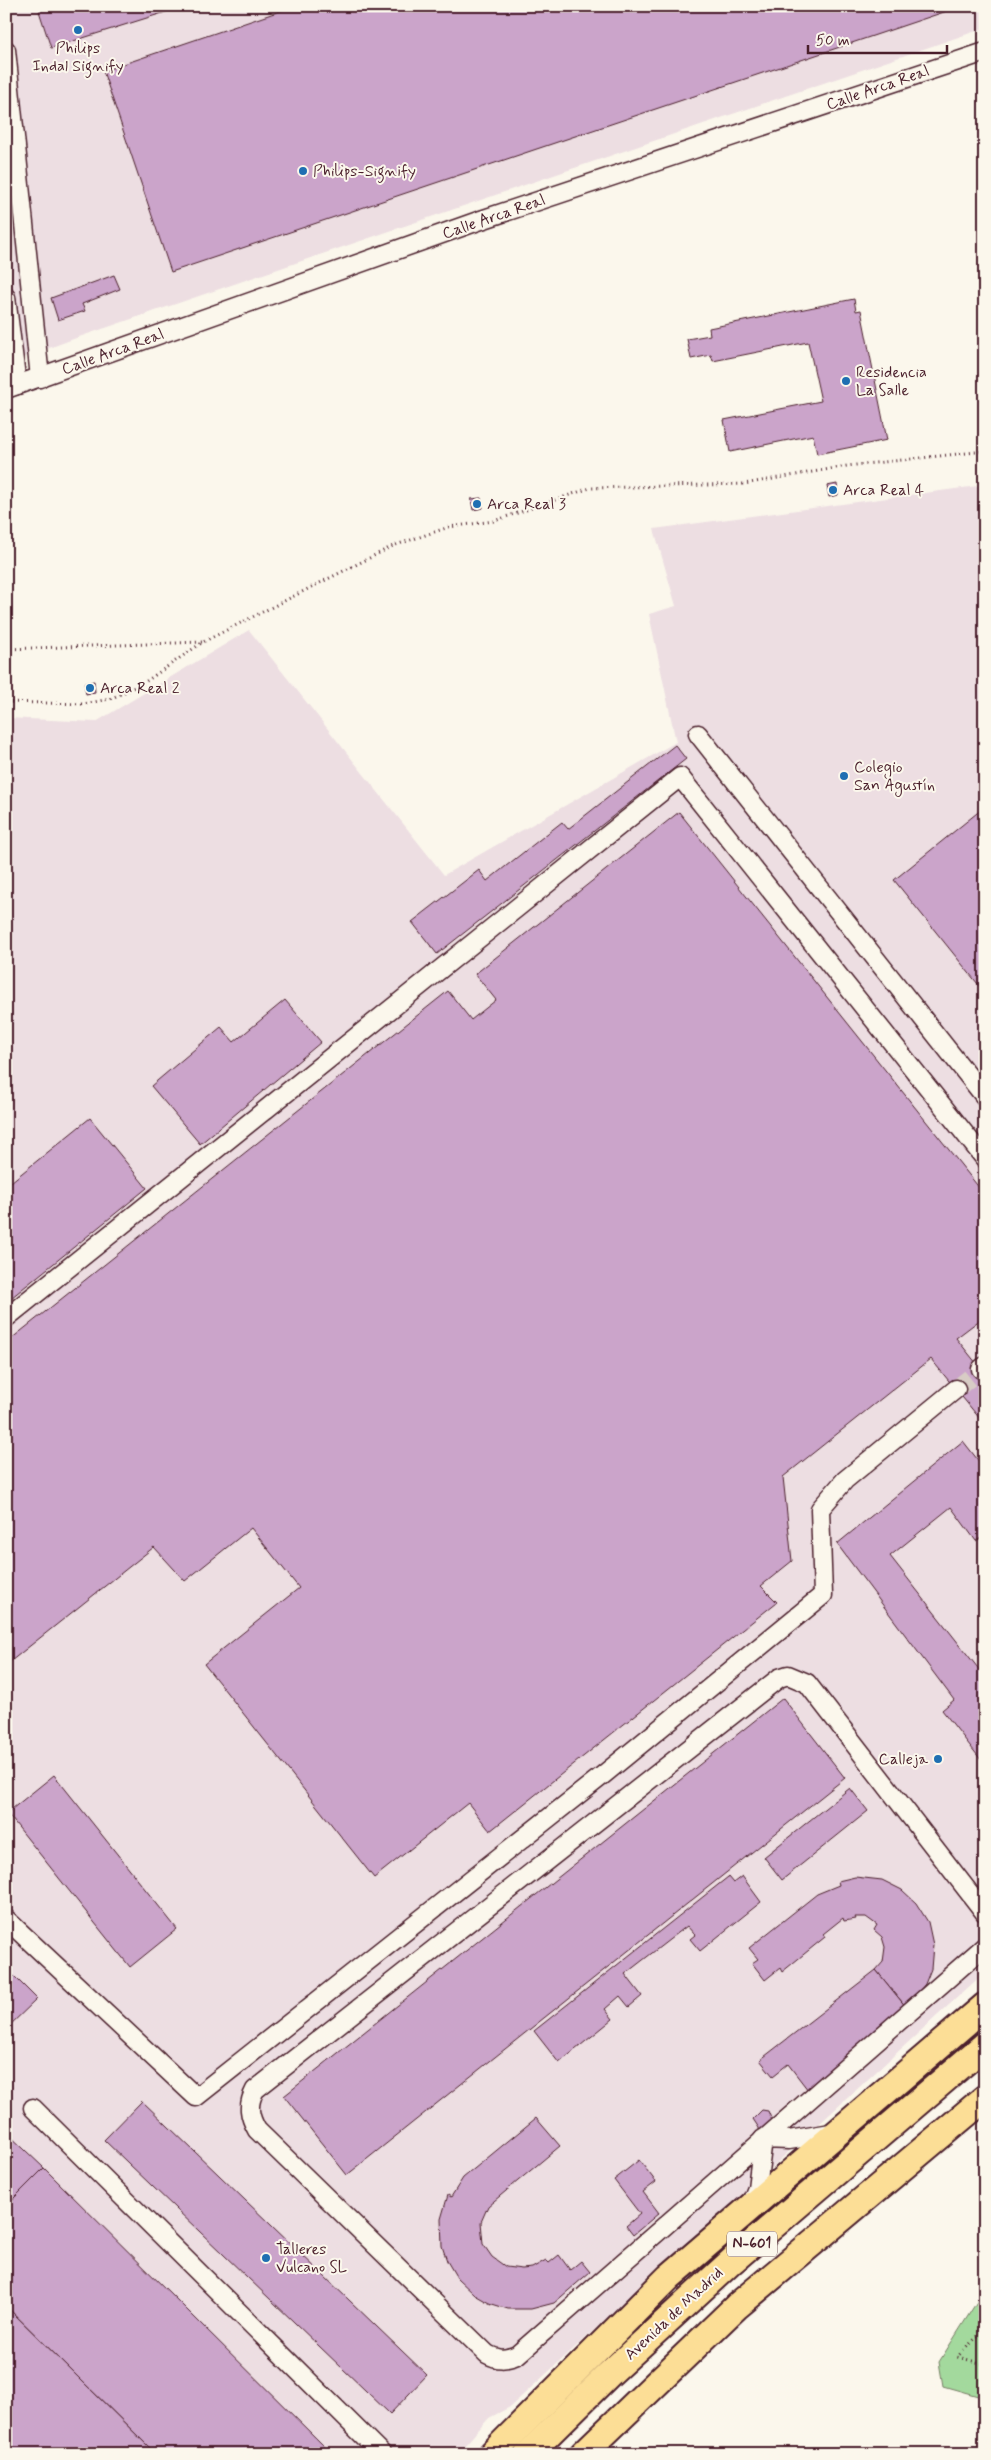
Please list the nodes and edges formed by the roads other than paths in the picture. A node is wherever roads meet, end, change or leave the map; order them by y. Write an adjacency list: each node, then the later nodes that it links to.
1 (6, 50): 5 (street)
2 (985, 52): 5 (street, Calle Arca Real)
3 (7, 304): 4 (street)
4 (8, 336): 6 (street)
5 (40, 378): 6 (street, Calle Arca Real)
6 (12, 387)
7 (698, 734): 8 (street)
8 (985, 1097)
9 (985, 1159): 10 (street)
10 (6, 1318)
11 (956, 1389): 13 (street)
12 (985, 1913): 21 (street)
13 (6, 1919)
14 (985, 1946): 21 (street)
15 (985, 2006): 20 (highway)
16 (985, 2044): 25 (highway, Avenida de Madrid / N-601)
17 (985, 2098): 19 (highway, N-601)
18 (33, 2108): 23 (street)
19 (947, 2131): 26 (highway, N-601); 27 (highway)
20 (838, 2132): 21 (street); 22 (highway)
21 (763, 2140): 22 (street)
22 (749, 2208): 24 (highway)
23 (382, 2454)
24 (492, 2454)
25 (528, 2454)
26 (583, 2454)
27 (604, 2454)

